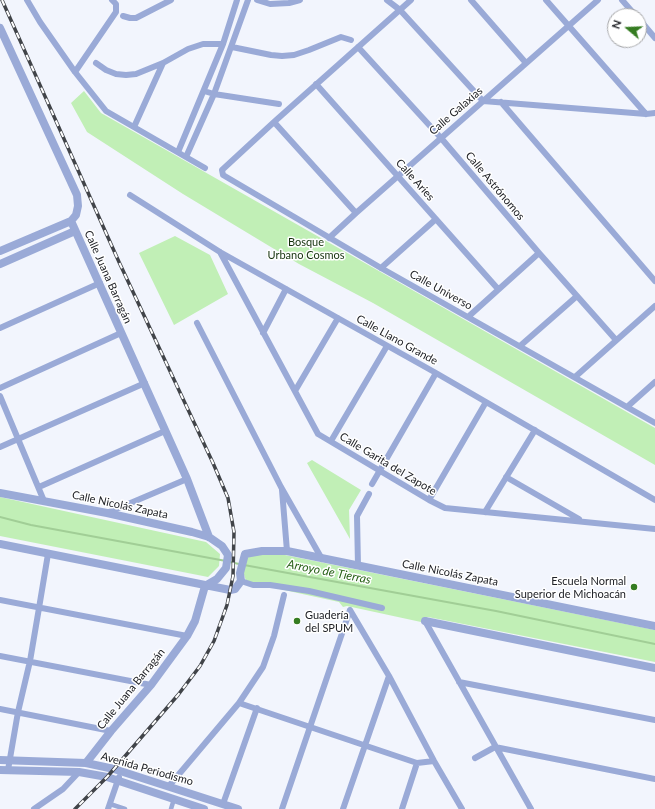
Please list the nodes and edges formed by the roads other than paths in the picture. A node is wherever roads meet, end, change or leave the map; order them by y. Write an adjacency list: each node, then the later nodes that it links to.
1 (27, 0): 28 (street)
2 (171, 0): 16 (street)
3 (237, 0): 22 (street)
4 (248, 0): 23 (street)
5 (257, 0): 6 (street)
6 (300, 0)
7 (387, 0): 15 (street)
8 (411, 0): 15 (street)
9 (471, 0): 27 (street)
10 (546, 0): 17 (street)
11 (598, 0): 17 (street, Calle Galaxias)
12 (622, 0): 14 (street)
13 (114, 2): 28 (street)
14 (629, 8)
15 (400, 10): 24 (street); 32 (street)
16 (123, 16)
17 (569, 26): 27 (street, Calle Galaxias); 36 (street)
18 (0, 28): 47 (street)
19 (647, 29): 20 (street)
20 (655, 38)
21 (351, 40): 23 (street)
22 (223, 44): 26 (street); 30 (street)
23 (232, 47): 31 (street)
24 (358, 47): 29 (street); 39 (street, Calle Astrónomos)
25 (96, 63): 26 (street)
26 (163, 63): 38 (street)
27 (526, 63): 32 (street, Calle Galaxias)
28 (75, 72): 38 (street)
29 (316, 84): 37 (street); 43 (street, Calle Aries)
30 (204, 91): 31 (street); 40 (street)
31 (214, 94): 34 (street); 41 (street)
32 (483, 101): 33 (street); 39 (street, Calle Galaxias)
33 (501, 102): 36 (street); 55 (street)
34 (279, 104)
35 (655, 113): 36 (street)
36 (646, 114)
37 (274, 122): 45 (street); 49 (street, Calle Universo)
38 (134, 127): 40 (street)
39 (441, 138): 43 (street, Calle Galaxias); 52 (street, Calle Astrónomos)
40 (178, 152): 41 (street)
41 (186, 157): 42 (street)
42 (205, 168)
43 (398, 176): 45 (street, Calle Galaxias); 46 (street, Calle Aries)
44 (130, 195): 51 (street, Calle Llano Grande)
45 (356, 213): 49 (street, Calle Galaxias)
46 (436, 219): 54 (street); 57 (street, Calle Aries)
47 (71, 221): 48 (street, Calle Juana Barragán); 50 (street)
48 (75, 231): 53 (street); 56 (street, Calle Juana Barragán)
49 (329, 238): 54 (street, Calle Universo)
50 (0, 251)
51 (220, 252): 58 (street, Calle Llano Grande); 65 (street, Calle Garita del Zapote)
52 (539, 253): 57 (street); 59 (street, Calle Astrónomos)
53 (0, 264)
54 (382, 268): 61 (street, Calle Universo)
55 (655, 281)
56 (100, 284): 64 (street); 66 (street, Calle Juana Barragán)
57 (498, 289): 61 (street)
58 (286, 290): 62 (street, Calle Llano Grande); 65 (street)
59 (577, 296): 67 (street, Calle Astrónomos); 69 (street)
60 (655, 306): 67 (street)
61 (468, 317): 69 (street, Calle Universo)
62 (338, 318): 68 (street, Calle Llano Grande); 75 (street)
63 (197, 323): 90 (street)
64 (0, 328)
65 (263, 333): 75 (street, Calle Garita del Zapote)
66 (121, 334): 72 (street, Calle Juana Barragán); 74 (street)
67 (616, 340): 71 (street)
68 (387, 346): 70 (street, Calle Llano Grande); 83 (street)
69 (520, 346): 71 (street, Calle Universo)
70 (436, 373): 77 (street, Calle Llano Grande); 85 (street)
71 (575, 377): 78 (street, Calle Universo)
72 (145, 382): 81 (street, Calle Juana Barragán); 82 (street)
73 (655, 382): 78 (street)
74 (0, 388)
75 (295, 391): 83 (street, Calle Garita del Zapote)
76 (0, 396): 82 (street)
77 (486, 402): 80 (street, Calle Llano Grande); 93 (street)
78 (627, 407): 79 (street, Calle Universo)
79 (655, 423)
80 (535, 430): 86 (street); 94 (street, Calle Llano Grande)
81 (165, 431): 87 (street, Calle Juana Barragán); 89 (street)
82 (18, 439): 84 (street); 89 (street)
83 (331, 441): 85 (street, Calle Garita del Zapote)
84 (0, 447)
85 (380, 471): 88 (street); 93 (street, Calle Garita del Zapote)
86 (506, 477): 96 (street); 98 (street)
87 (187, 479): 97 (street); 100 (street, Calle Juana Barragán)
88 (372, 484)
89 (39, 487): 95 (street)
90 (281, 487): 102 (street); 104 (street)
91 (0, 493): 95 (street, Calle Nicolás Zapata)
92 (369, 494): 105 (street)
93 (429, 500): 96 (street, Calle Garita del Zapote)
94 (655, 500)
95 (44, 501): 97 (street, Calle Nicolás Zapata)
96 (485, 512): 98 (street, Calle Garita del Zapote)
97 (107, 513): 100 (street, Calle Nicolás Zapata)
98 (582, 521): 99 (street, Calle Garita del Zapote)
99 (655, 529)
100 (209, 537): 107 (street, Calle Nicolás Zapata)
101 (0, 544): 103 (street)
102 (287, 551): 104 (street, Calle Nicolás Zapata); 106 (street, Calle Nicolás Zapata)
103 (48, 554): 107 (street); 110 (street)
104 (322, 558): 105 (street, Calle Nicolás Zapata)
105 (358, 566): 113 (street, Calle Nicolás Zapata)
106 (240, 577): 107 (street); 111 (street)
107 (205, 586): 114 (street, Calle Juana Barragán)
108 (284, 595): 121 (street)
109 (0, 600): 110 (street)
110 (40, 608): 114 (street); 116 (street)
111 (382, 608)
112 (425, 621): 117 (street); 119 (street)
113 (655, 626)
114 (187, 636): 120 (street, Calle Juana Barragán)
115 (0, 656): 116 (street)
116 (30, 661): 120 (street); 124 (street)
117 (655, 668)
118 (389, 676): 126 (street); 128 (street); 133 (street)
119 (459, 682): 125 (street); 129 (street)
120 (151, 685): 127 (street, Calle Juana Barragán)
121 (239, 702): 122 (street); 141 (street)
122 (257, 708): 126 (street); 143 (street)
123 (0, 709): 124 (street)
124 (18, 712): 127 (street); 132 (street)
125 (655, 720)
126 (310, 727): 128 (street); 150 (street)
127 (111, 731): 135 (street, Calle Juana Barragán)
128 (365, 745): 134 (street); 151 (street)
129 (495, 747): 130 (street); 139 (street); 154 (street)
130 (475, 758)
131 (0, 760): 132 (street, Avenida Periodismo)
132 (10, 760): 135 (street, Avenida Periodismo); 136 (street)
133 (434, 761): 134 (street); 153 (street)
134 (417, 763): 152 (street)
135 (86, 764): 137 (street, Avenida Periodismo)
136 (4, 770): 138 (street, Avenida Periodismo)
137 (121, 771): 140 (street); 141 (street, Avenida Periodismo)
138 (79, 772): 140 (street, Avenida Periodismo); 145 (street)
139 (655, 779)
140 (118, 781): 142 (street, Avenida Periodismo); 144 (street)
141 (169, 786): 143 (street, Avenida Periodismo)
142 (174, 799): 147 (street); 148 (street, Avenida Periodismo)
143 (223, 804): 149 (street, Avenida Periodismo)
144 (109, 806): 146 (street)
145 (34, 809)
146 (125, 809)
147 (171, 809)
148 (204, 809)
149 (238, 809)
150 (282, 809)
151 (343, 809)
152 (402, 809)
153 (462, 809)
154 (531, 809)

